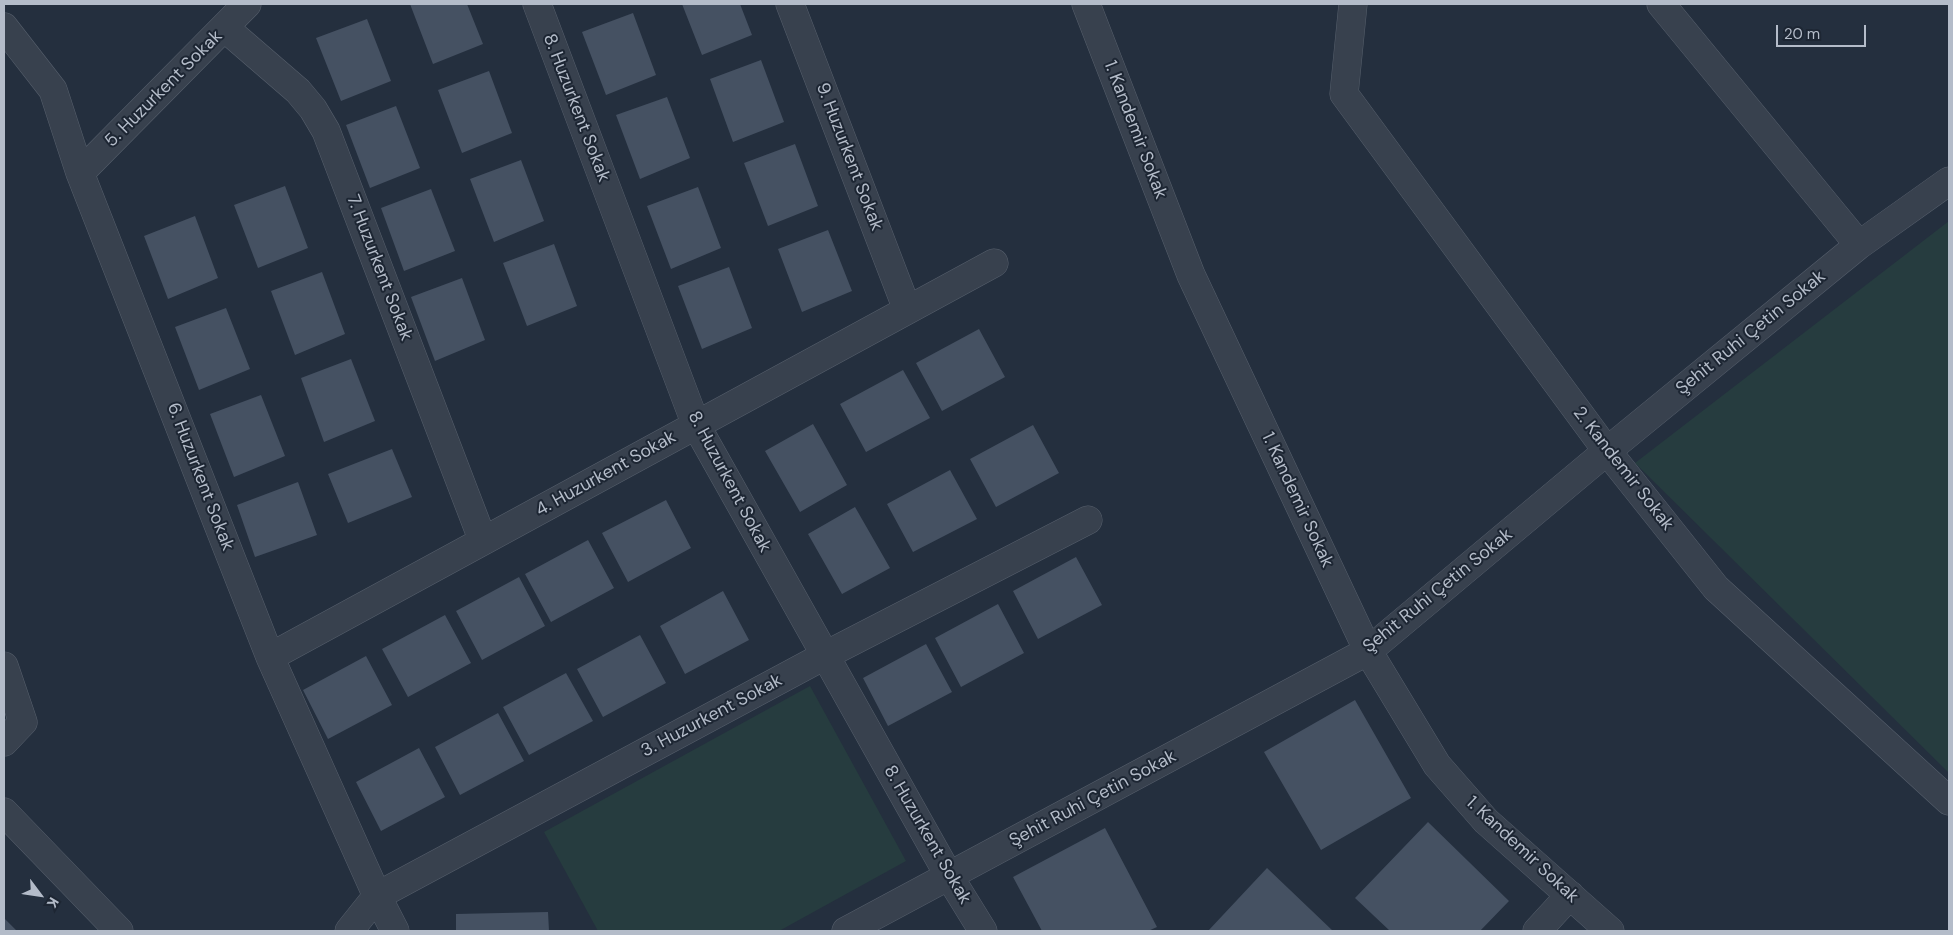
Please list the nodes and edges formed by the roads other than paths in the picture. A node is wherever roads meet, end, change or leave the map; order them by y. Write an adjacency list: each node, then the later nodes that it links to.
1 (247, 4): 8 (street, 5. Huzurkent Sokak)
2 (537, 4): 14 (street, 8. Huzurkent Sokak)
3 (790, 4): 13 (street, 9. Huzurkent Sokak)
4 (1086, 4): 18 (street, 1. Kandemir Sokak)
5 (1353, 4): 15 (street, 2. Kandemir Sokak)
6 (1660, 4): 11 (street)
7 (4, 27): 9 (street, 6. Huzurkent Sokak)
8 (225, 28): 9 (street, 5. Huzurkent Sokak); 17 (street, 7. Huzurkent Sokak)
9 (80, 173): 20 (street, 6. Huzurkent Sokak)
10 (1949, 181): 11 (street, Şehit Ruhi Çetin Sokak)
11 (1859, 245): 15 (street, Şehit Ruhi Çetin Sokak)
12 (994, 263): 13 (street, 4. Huzurkent Sokak)
13 (907, 309): 14 (street, 4. Huzurkent Sokak)
14 (696, 425): 17 (street, 4. Huzurkent Sokak); 19 (street, 8. Huzurkent Sokak)
15 (1607, 451): 18 (street, Şehit Ruhi Çetin Sokak); 23 (street, 2. Kandemir Sokak)
16 (1088, 520): 19 (street, 3. Huzurkent Sokak)
17 (483, 541): 20 (street, 4. Huzurkent Sokak)
18 (1368, 651): 25 (street, Şehit Ruhi Çetin Sokak); 26 (street, 1. Kandemir Sokak)
19 (824, 656): 25 (street, 8. Huzurkent Sokak); 27 (street, 3. Huzurkent Sokak)
20 (270, 657): 27 (street, 6. Huzurkent Sokak)
21 (4, 666): 22 (street)
22 (4, 742)
23 (1949, 801)
24 (4, 812): 28 (street)
25 (949, 876): 31 (street, Şehit Ruhi Çetin Sokak); 32 (street, 8. Huzurkent Sokak)
26 (1570, 895): 33 (street); 34 (street, 1. Kandemir Sokak)
27 (376, 896): 29 (street, 3. Huzurkent Sokak); 30 (street, 6. Huzurkent Sokak)
28 (119, 931)
29 (349, 931)
30 (395, 931)
31 (846, 931)
32 (983, 931)
33 (1537, 931)
34 (1610, 931)

